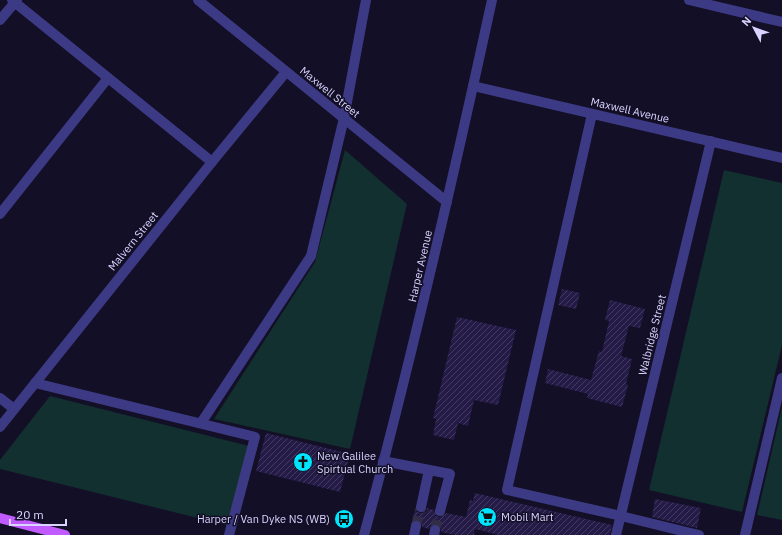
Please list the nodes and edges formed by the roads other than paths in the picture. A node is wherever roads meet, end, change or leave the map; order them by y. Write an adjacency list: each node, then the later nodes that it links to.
1 (198, 0): 8 (street, Maxwell Street)
2 (366, 0): 12 (street)
3 (492, 0): 10 (street, Harper Avenue)
4 (689, 0): 7 (street)
5 (14, 1): 6 (street); 9 (street)
6 (0, 20)
7 (782, 22)
8 (286, 72): 12 (street, Maxwell Street); 15 (street, Malvern Street)
9 (108, 78): 15 (street); 17 (street)
10 (473, 86): 11 (street, Maxwell Avenue); 16 (street, Harper Avenue)
11 (592, 114): 13 (street, Maxwell Avenue); 28 (street)
12 (344, 118): 16 (street, Maxwell Street); 22 (street)
13 (711, 141): 14 (street, Maxwell Avenue); 28 (street, Walbridge Street)
14 (782, 158)
15 (212, 162): 19 (street, Malvern Street)
16 (447, 202): 24 (street, Harper Avenue)
17 (0, 214)
18 (782, 378): 35 (street)
19 (35, 383): 21 (street, Malvern Street); 22 (street)
20 (0, 398): 21 (street)
21 (14, 409): 23 (street, Malvern Street)
22 (201, 424): 31 (street)
23 (0, 427)
24 (383, 461): 25 (street); 32 (street, Harper Avenue)
25 (429, 470): 26 (street); 27 (street)
26 (421, 507)
27 (440, 511)
28 (621, 516): 33 (street, Walbridge Street); 34 (street)
29 (0, 518): 30 (main road)
30 (64, 535)
31 (229, 535)
32 (364, 535)
33 (616, 535)
34 (699, 535)
35 (745, 535)

